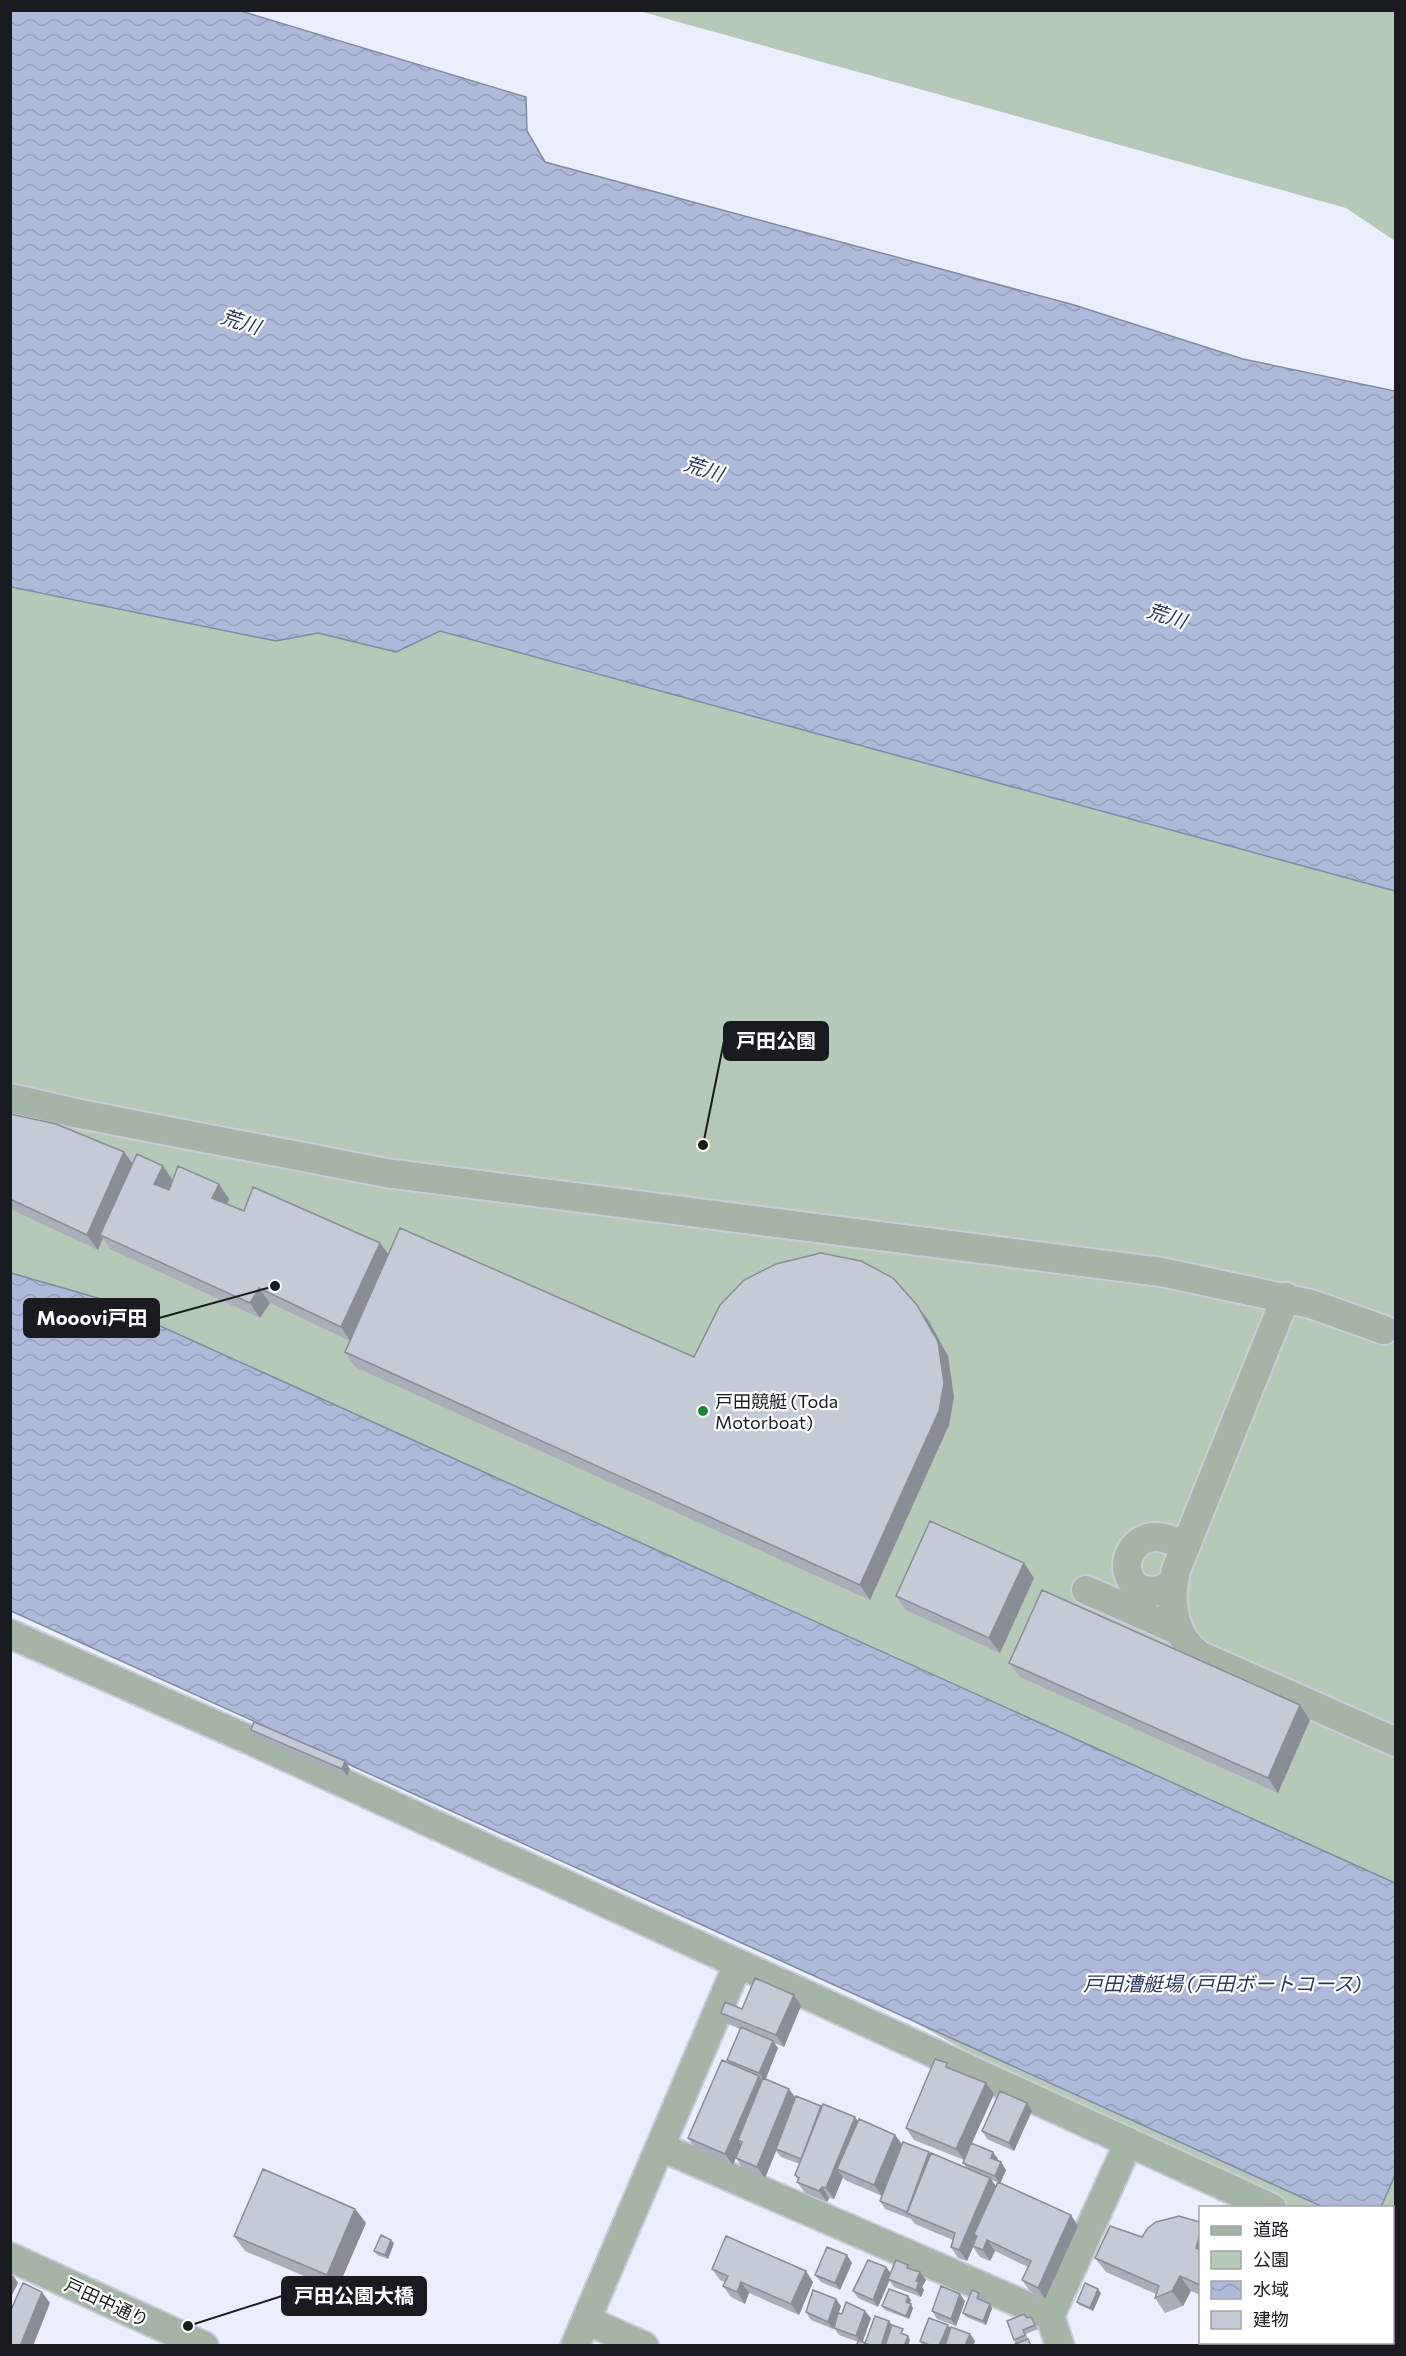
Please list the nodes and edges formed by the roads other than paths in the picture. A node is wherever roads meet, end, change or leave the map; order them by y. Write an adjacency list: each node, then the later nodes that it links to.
1 (10, 1098): 2 (street)
2 (1286, 1297): 3 (street); 4 (street)
3 (1384, 1330)
4 (1186, 1546): 5 (street); 5 (street)
5 (1173, 1584): 7 (street)
6 (1086, 1590): 7 (street)
7 (1179, 1631): 9 (street)
8 (10, 1634): 10 (street)
9 (1395, 1742)
10 (738, 1964): 11 (street); 12 (street)
11 (1129, 2142): 13 (street); 15 (street)
12 (662, 2147): 15 (street); 16 (street)
13 (1268, 2206)
14 (10, 2257): 17 (street, 戸田中通り)
15 (1050, 2316): 23 (street)
16 (586, 2320): 21 (street); 22 (street)
17 (158, 2336): 20 (street, 戸田中通り)
18 (1395, 2344): 19 (street)
19 (1386, 2345)
20 (204, 2346)
21 (575, 2346)
22 (644, 2346)
23 (1060, 2346)

